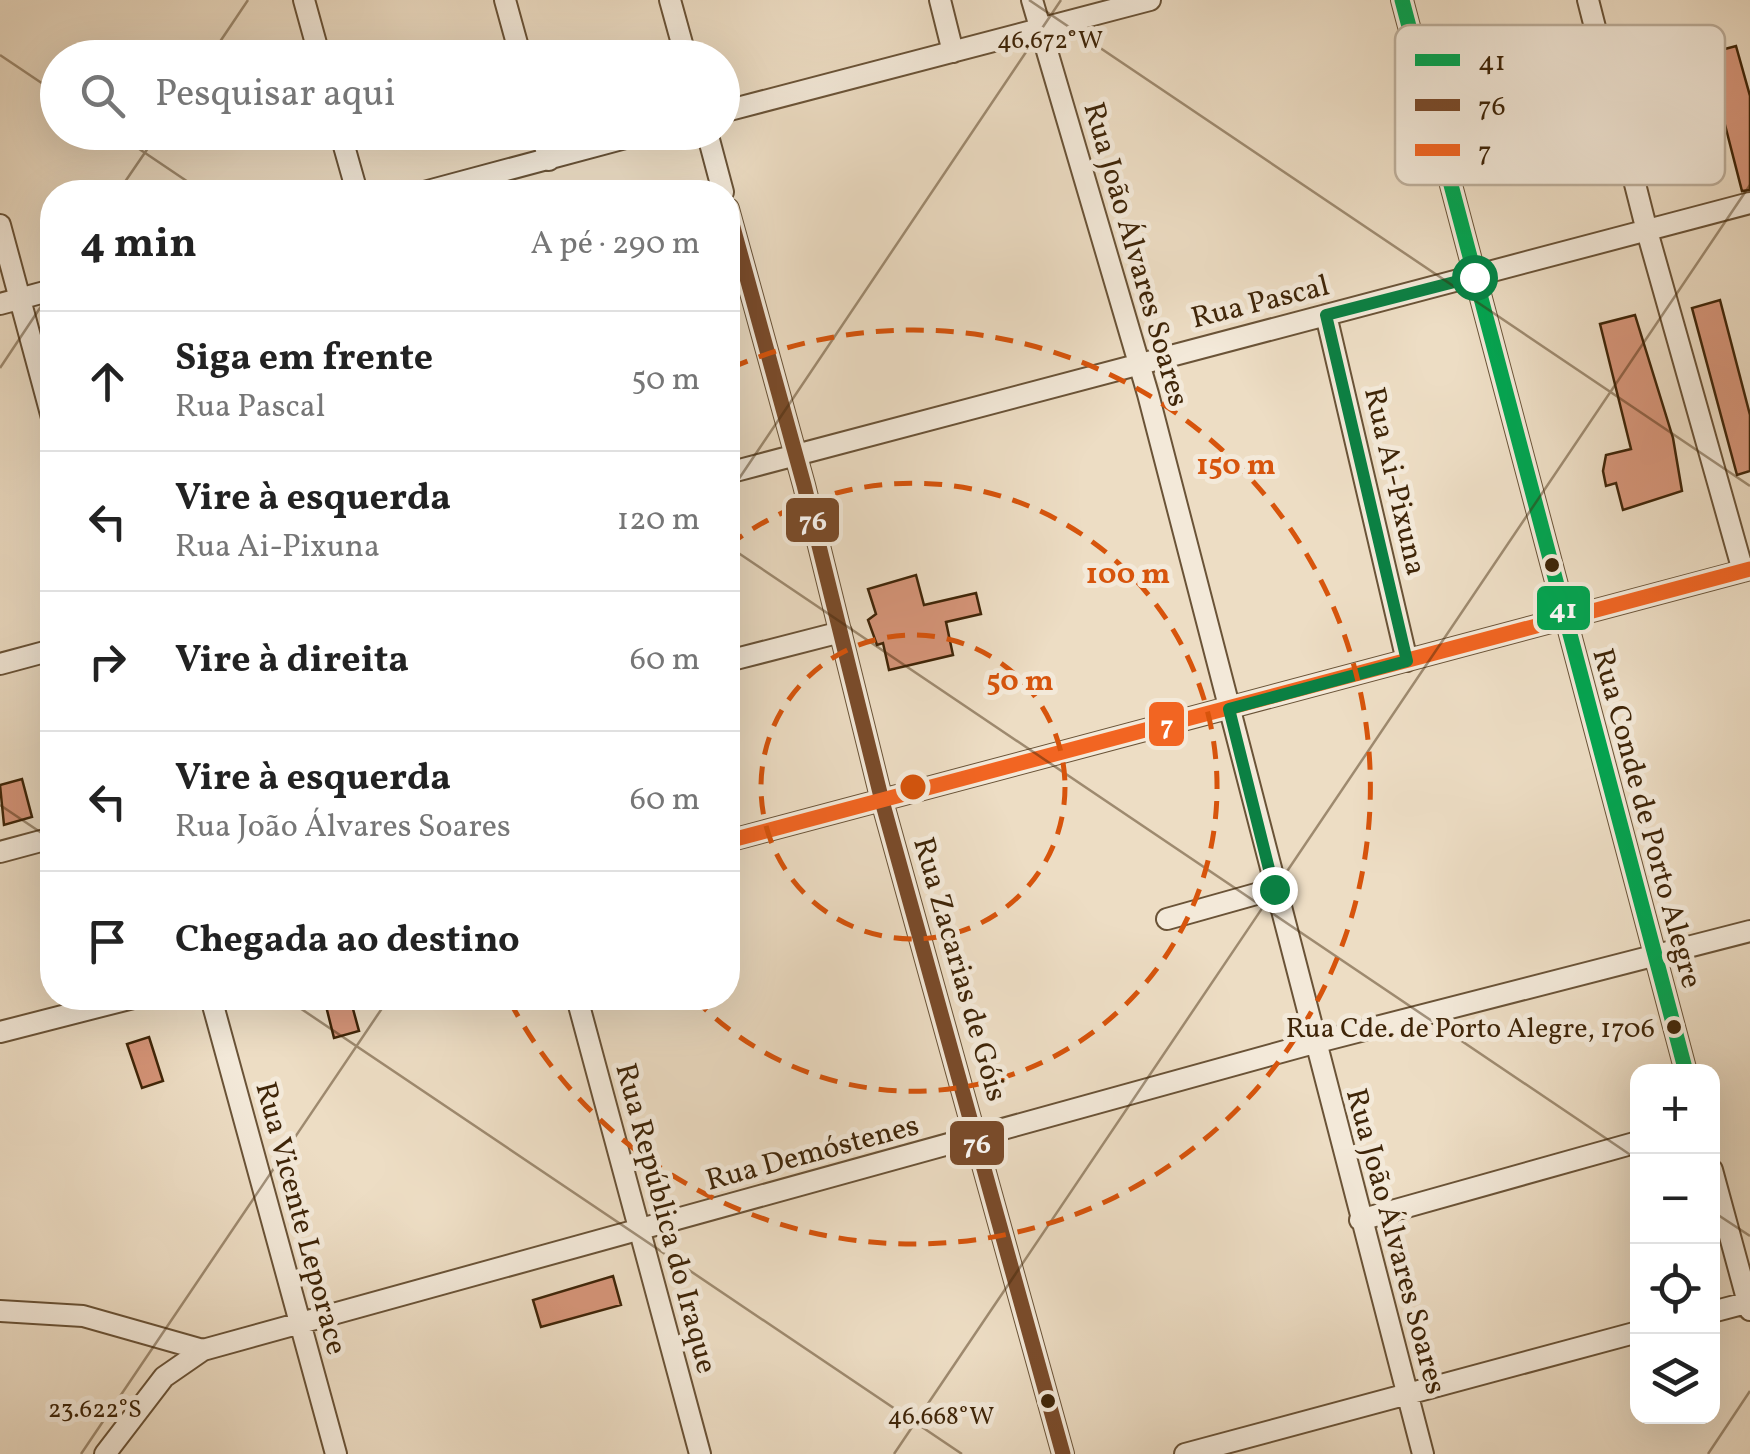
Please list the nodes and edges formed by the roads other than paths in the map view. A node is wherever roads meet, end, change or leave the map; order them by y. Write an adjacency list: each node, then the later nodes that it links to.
1 (304, 0): 12 (street)
2 (506, 0): 13 (street)
3 (670, 0): 14 (street)
4 (940, 0): 15 (street)
5 (1032, 0): 11 (street, Rua João Álvares Soares)
6 (1150, 0): 11 (street)
7 (1402, 0): 9 (street, Rua Conde de Porto Alegre)
8 (1588, 0): 10 (street)
9 (1408, 25)
10 (1594, 25)
11 (1039, 30): 15 (street); 35 (street, Rua João Álvares Soares)
12 (315, 40)
13 (516, 40)
14 (681, 40)
15 (953, 52): 16 (street)
16 (740, 107)
17 (345, 150): 22 (street)
18 (546, 150): 21 (street)
19 (584, 150): 21 (street)
20 (711, 150): 24 (street)
21 (548, 160): 23 (street)
22 (354, 180)
23 (470, 180)
24 (720, 180)
25 (1450, 185): 31 (street, Rua Conde de Porto Alegre)
26 (1635, 185): 29 (street)
27 (1750, 203): 29 (street, Rua Pascal)
28 (0, 225): 33 (street)
29 (1647, 231): 31 (street, Rua Pascal); 39 (street)
30 (740, 253): 37 (street, Rua Zacarias de Góis)
31 (1474, 277): 34 (street, Rua Pascal); 40 (street, Rua Conde de Porto Alegre)
32 (40, 293): 33 (street)
33 (10, 302): 36 (street)
34 (1326, 315): 35 (street, Rua Pascal); 44 (street, Rua Ai-Pixuna)
35 (1139, 363): 37 (street, Rua Pascal); 46 (street, Rua João Álvares Soares)
36 (40, 385)
37 (795, 456): 38 (street, Rua Pascal); 41 (street, Rua Zacarias de Góis)
38 (740, 470)
39 (1747, 570): 40 (street)
40 (1563, 619): 44 (street); 54 (street, Rua Conde de Porto Alegre)
41 (841, 632): 43 (street); 47 (street, Rua Zacarias de Góis)
42 (40, 653): 45 (street)
43 (740, 658)
44 (1407, 661): 46 (street)
45 (0, 664)
46 (1229, 709): 47 (street); 51 (street, Rua João Álvares Soares)
47 (882, 801): 48 (street); 61 (street, Rua Zacarias de Góis)
48 (740, 838)
49 (40, 841): 50 (street)
50 (0, 852)
51 (1274, 889): 52 (street); 59 (street, Rua João Álvares Soares)
52 (1167, 919)
53 (1750, 931): 54 (street, Rua Demóstenes)
54 (1654, 952): 59 (street, Rua Demóstenes); 60 (street, Rua Conde de Porto Alegre)
55 (86, 1010): 58 (street)
56 (214, 1010): 69 (street, Rua Vicente Leporace)
57 (580, 1010): 65 (street, Rua República do Iraque)
58 (0, 1032)
59 (1314, 1043): 61 (street, Rua Demóstenes); 64 (street, Rua João Álvares Soares)
60 (1684, 1064)
61 (979, 1138): 65 (street, Rua Demóstenes); 77 (street, Rua Zacarias de Góis)
62 (1630, 1144): 64 (street)
63 (1720, 1199): 66 (street)
64 (1360, 1220): 72 (street, Rua João Álvares Soares)
65 (637, 1231): 69 (street, Rua Demóstenes); 76 (street, Rua República do Iraque)
66 (1749, 1304): 67 (street)
67 (1720, 1310)
68 (0, 1311): 71 (street)
69 (300, 1324): 71 (street, Rua Demóstenes); 73 (street, Rua Vicente Leporace)
70 (1631, 1334): 72 (street)
71 (204, 1350): 74 (street, Rua Demóstenes)
72 (1406, 1396): 78 (street); 79 (street, Rua João Álvares Soares)
73 (333, 1444): 75 (street)
74 (105, 1454)
75 (314, 1454)
76 (700, 1454)
77 (1063, 1454)
78 (1184, 1454)
79 (1423, 1454)

